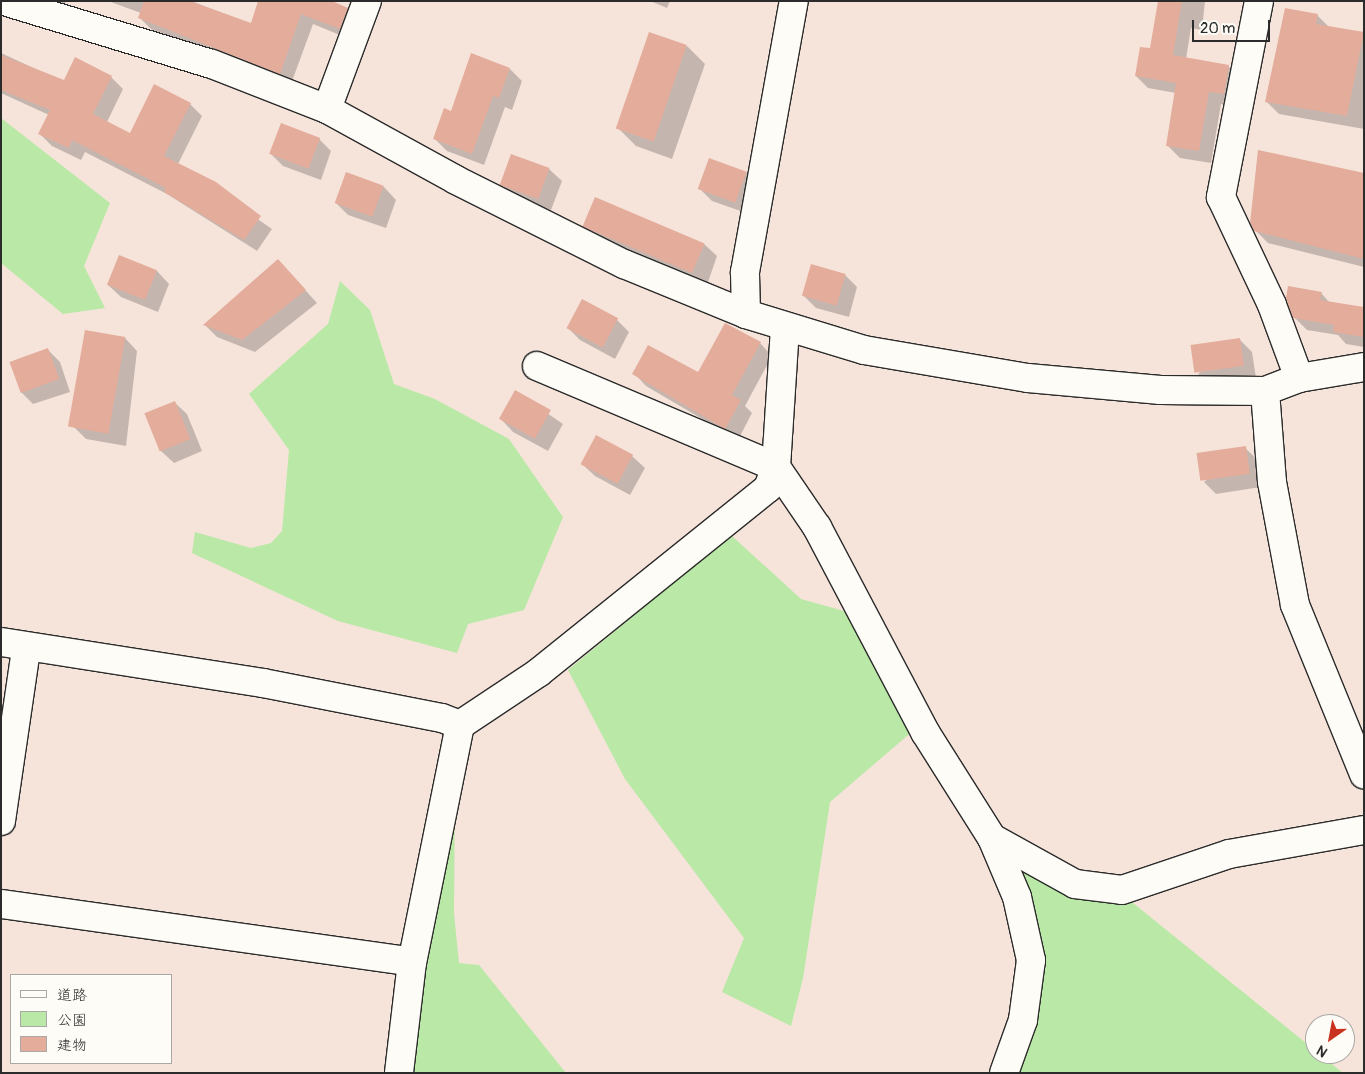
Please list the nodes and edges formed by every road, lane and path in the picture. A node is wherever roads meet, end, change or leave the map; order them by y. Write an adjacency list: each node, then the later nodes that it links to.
1 (4, 1): 5 (street)
2 (367, 1): 5 (street)
3 (794, 1): 6 (street)
4 (1259, 1): 10 (street)
5 (327, 109): 6 (street)
6 (746, 314): 7 (street)
7 (785, 327): 11 (street); 12 (street)
8 (537, 366): 12 (street)
9 (1364, 367): 10 (street)
10 (1299, 378): 11 (street)
11 (1265, 391): 15 (street)
12 (776, 467): 14 (street); 18 (street)
13 (14, 645): 14 (street); 16 (street)
14 (460, 725): 20 (street)
15 (1364, 774)
16 (1, 821)
17 (1364, 830): 18 (street)
18 (992, 838): 22 (street)
19 (1, 904): 20 (street)
20 (412, 962): 21 (street)
21 (399, 1073)
22 (1004, 1073)

